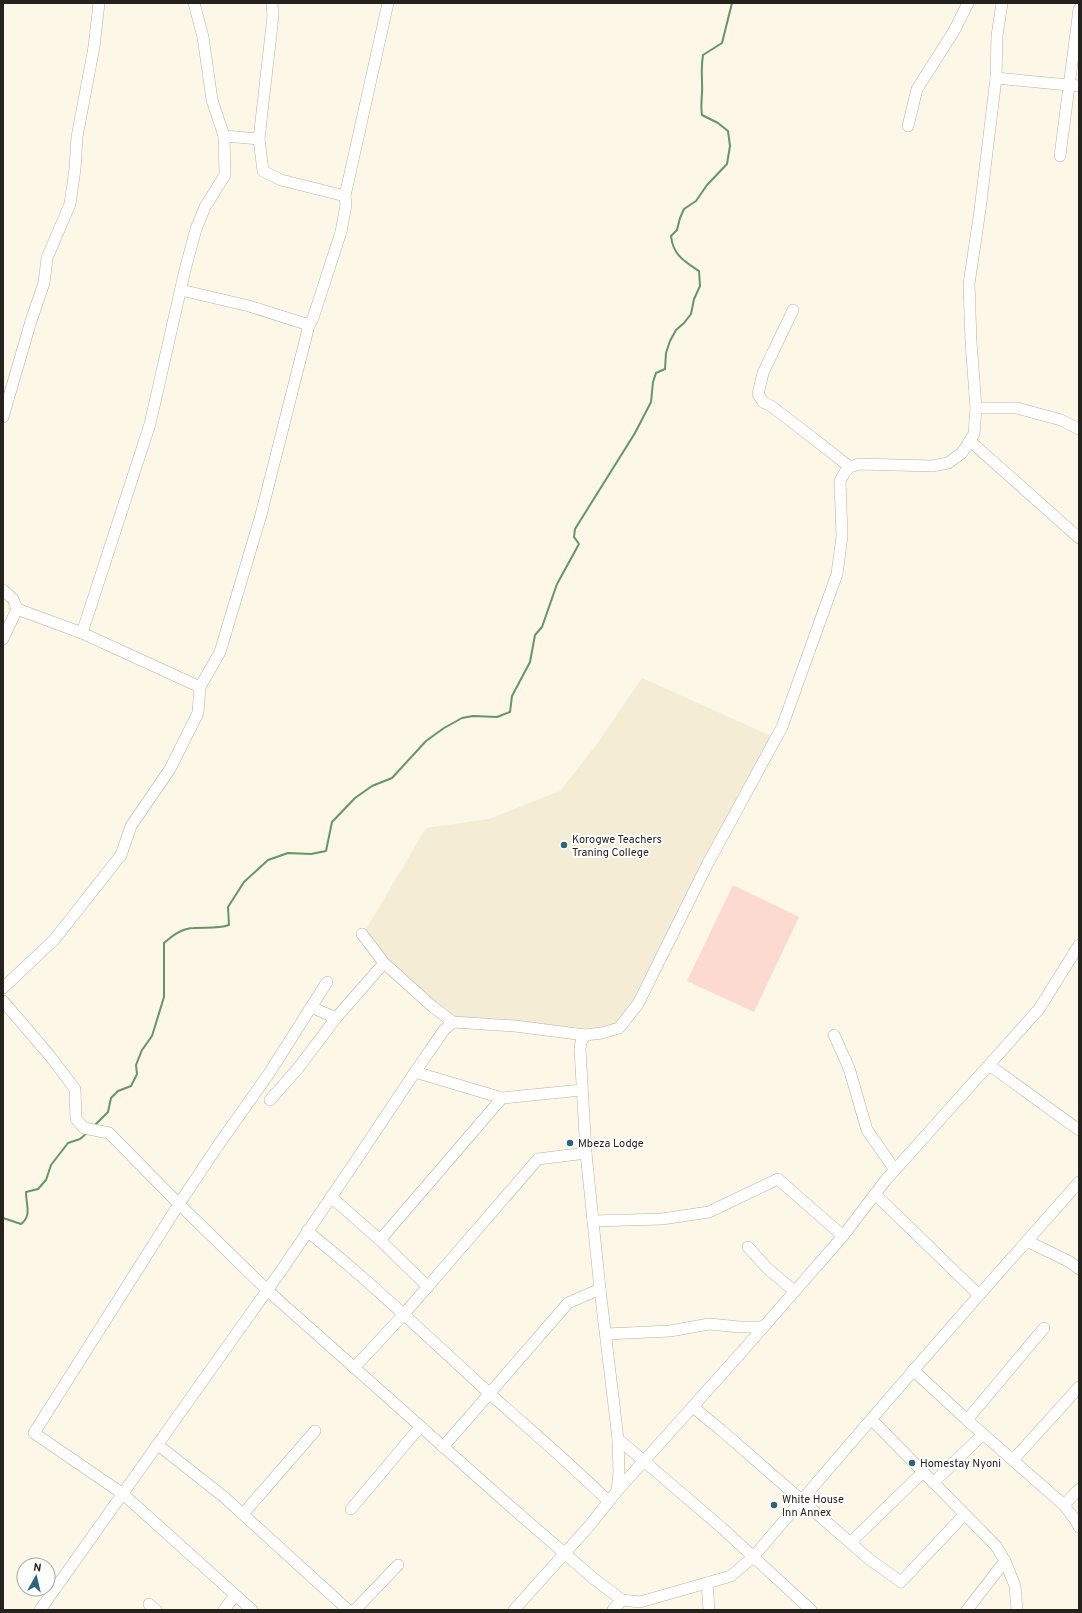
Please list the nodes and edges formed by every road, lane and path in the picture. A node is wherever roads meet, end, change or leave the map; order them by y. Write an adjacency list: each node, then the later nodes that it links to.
1 (88, 3): 7 (street)
2 (194, 3): 12 (street)
3 (272, 3): 13 (street)
4 (388, 3): 15 (street)
5 (968, 3): 11 (street)
6 (1002, 3): 9 (street)
7 (99, 5): 20 (street)
8 (1079, 9): 10 (street)
9 (996, 78): 10 (street); 19 (street)
10 (1075, 86): 14 (street)
11 (908, 126)
12 (224, 136): 13 (street); 16 (street)
13 (259, 139): 15 (street)
14 (1060, 156)
15 (345, 196): 18 (street)
16 (181, 290): 18 (street); 27 (street)
17 (793, 310): 23 (street)
18 (309, 325): 29 (street)
19 (976, 408): 21 (street); 22 (street)
20 (3, 417)
21 (1079, 429)
22 (970, 441): 23 (street); 24 (street)
23 (850, 467): 39 (street)
24 (1079, 538)
25 (3, 590): 26 (street)
26 (17, 609): 27 (street); 28 (street)
27 (82, 633): 29 (street)
28 (3, 639)
29 (200, 687): 34 (street)
30 (362, 934): 32 (street)
31 (1079, 945): 41 (street)
32 (384, 963): 37 (street); 38 (street)
33 (327, 982): 36 (street)
34 (3, 988)
35 (3, 1001): 52 (street)
36 (311, 1007): 37 (street); 52 (street)
37 (336, 1018): 45 (street)
38 (453, 1022): 39 (street); 42 (street)
39 (585, 1035): 43 (street)
40 (834, 1035): 48 (street)
41 (989, 1065): 46 (street); 48 (street)
42 (414, 1072): 44 (street); 51 (street)
43 (582, 1090): 44 (street); 47 (street)
44 (502, 1098): 56 (street)
45 (270, 1100)
46 (1079, 1130)
47 (586, 1152): 53 (street); 60 (street)
48 (895, 1170): 50 (street)
49 (1079, 1182): 57 (street)
50 (875, 1194): 55 (street); 64 (street)
51 (331, 1197): 54 (street); 56 (street)
52 (179, 1204): 62 (street); 88 (street)
53 (593, 1221): 55 (street); 61 (street)
54 (307, 1231): 62 (street); 65 (street)
55 (843, 1236): 63 (street)
56 (380, 1240): 60 (street)
57 (1027, 1241): 59 (street); 64 (street)
58 (748, 1247): 63 (street)
59 (1079, 1269)
60 (428, 1287): 65 (street)
61 (600, 1289): 68 (street); 72 (street)
62 (267, 1290): 69 (street); 80 (street)
63 (794, 1291): 66 (street)
64 (979, 1295): 70 (street)
65 (404, 1314): 69 (street); 72 (street)
66 (763, 1326): 68 (street); 73 (street)
67 (1044, 1328): 75 (street)
68 (606, 1334): 79 (street)
69 (354, 1368): 76 (street)
70 (913, 1370): 74 (street); 75 (street)
71 (1079, 1387): 82 (street)
72 (490, 1393): 81 (street); 90 (street)
73 (693, 1407): 83 (street); 89 (street)
74 (872, 1420): 84 (street); 89 (street)
75 (967, 1420): 78 (street)
76 (420, 1427): 81 (street); 92 (street)
77 (315, 1432): 93 (street)
78 (983, 1434): 82 (street); 85 (street)
79 (618, 1439): 83 (street); 87 (street)
80 (158, 1445): 88 (street); 93 (street)
81 (443, 1447): 97 (street)
82 (1014, 1460): 91 (street)
83 (644, 1461): 87 (street); 98 (street)
84 (922, 1472): 85 (street); 96 (street)
85 (933, 1483): 94 (street)
86 (1079, 1489): 91 (street)
87 (617, 1491): 90 (street)
88 (123, 1494): 102 (street); 105 (street)
89 (802, 1500): 96 (street); 98 (street)
90 (608, 1501): 97 (street)
91 (1064, 1505): 95 (street)
92 (350, 1509)
93 (243, 1514): 108 (street)
94 (964, 1515): 96 (street); 99 (street)
95 (1079, 1527)
96 (852, 1542)
97 (565, 1552): 103 (street); 110 (street)
98 (753, 1557): 101 (street); 113 (street)
99 (1005, 1561): 114 (street); 115 (street)
100 (398, 1564): 109 (street)
101 (707, 1583): 104 (street); 112 (street)
102 (234, 1595): 106 (street); 107 (street)
103 (622, 1600): 104 (street); 111 (street)
104 (640, 1606)
105 (40, 1610)
106 (224, 1610)
107 (252, 1610)
108 (348, 1610)
109 (355, 1610)
110 (514, 1610)
111 (613, 1610)
112 (709, 1610)
113 (811, 1610)
114 (967, 1610)
115 (1017, 1610)

